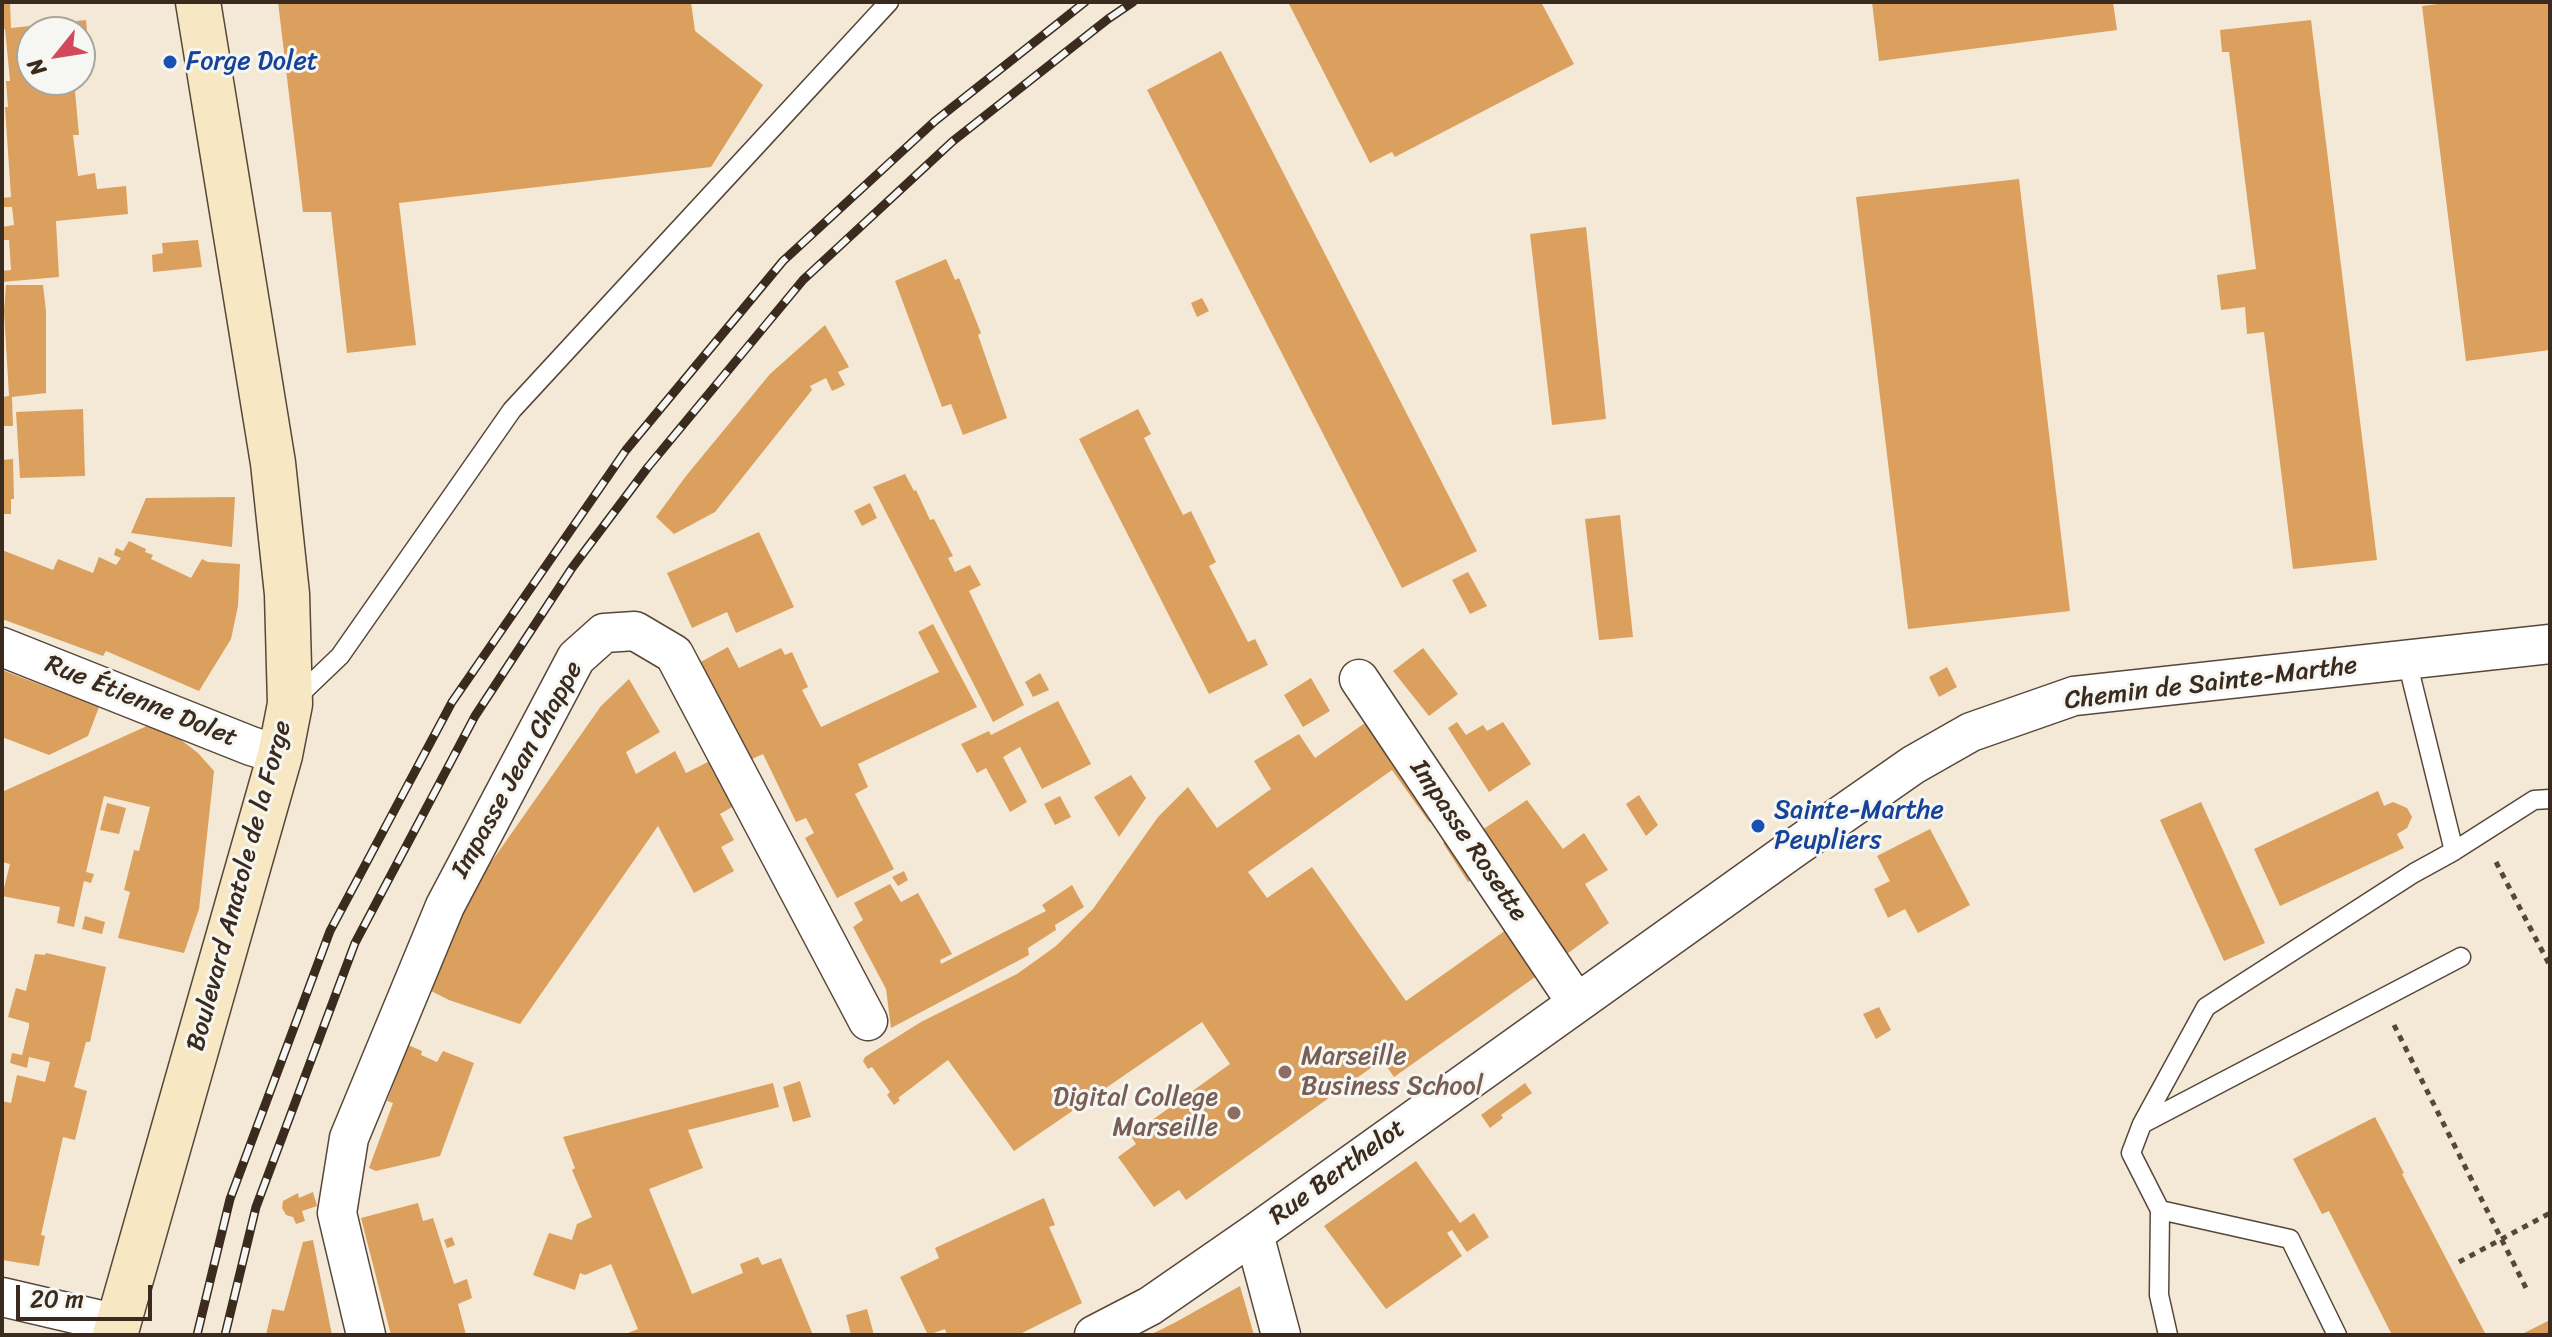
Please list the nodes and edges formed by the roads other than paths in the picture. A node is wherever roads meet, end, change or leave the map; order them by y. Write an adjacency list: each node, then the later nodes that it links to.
1 (198, 2): 7 (main road, Boulevard Anatole de la Forge)
2 (889, 2): 7 (lane)
3 (2550, 644): 5 (street, Chemin de Sainte-Marthe)
4 (2, 647): 8 (street, Rue Étienne Dolet)
5 (2407, 661): 10 (lane); 12 (street, Chemin de Sainte-Marthe)
6 (1359, 679): 12 (street, Impasse Rosette)
7 (290, 704): 8 (main road, Boulevard Anatole de la Forge)
8 (280, 755): 18 (main road, Boulevard Anatole de la Forge)
9 (2550, 799): 10 (lane)
10 (2454, 851): 14 (lane)
11 (2461, 957): 14 (lane)
12 (1576, 1002): 16 (street, Rue Berthelot)
13 (868, 1021): 19 (street, Impasse Jean Chappe)
14 (2142, 1124): 15 (lane)
15 (2160, 1210): 22 (lane); 23 (lane)
16 (1254, 1234): 20 (street, Rue Berthelot); 21 (street)
17 (2, 1297): 18 (street)
18 (117, 1329)
19 (366, 1335)
20 (1094, 1335)
21 (1281, 1335)
22 (2168, 1335)
23 (2337, 1335)

